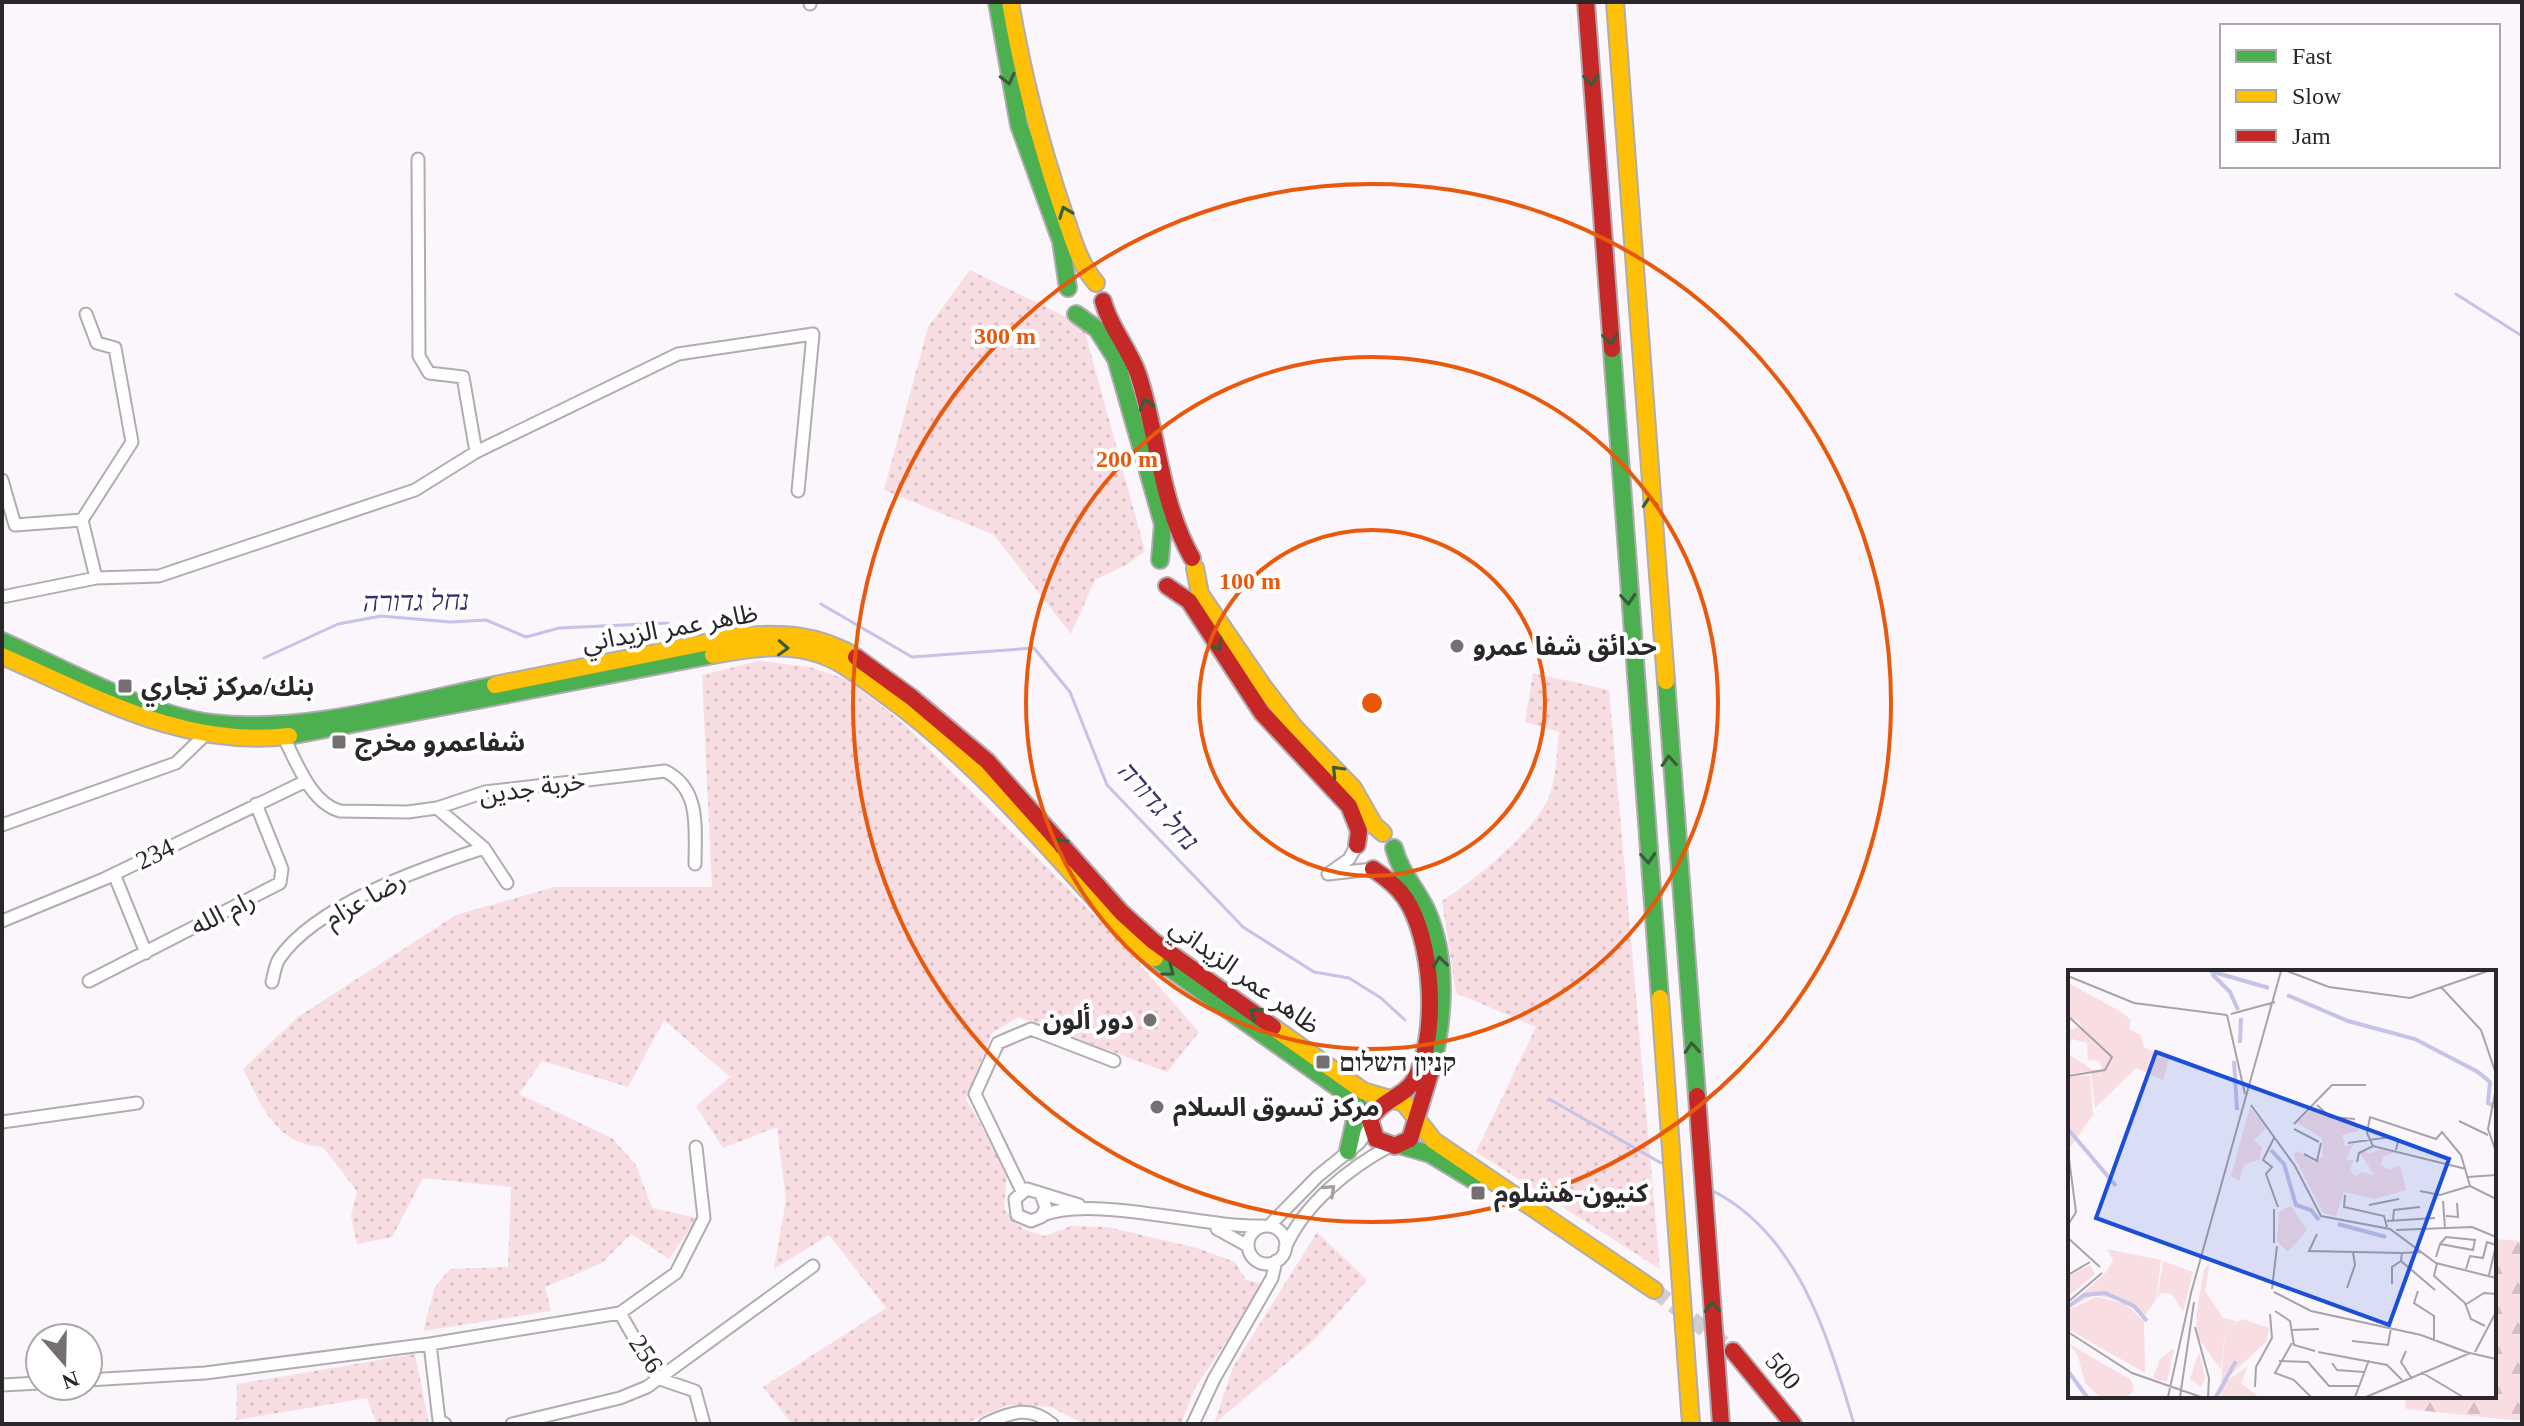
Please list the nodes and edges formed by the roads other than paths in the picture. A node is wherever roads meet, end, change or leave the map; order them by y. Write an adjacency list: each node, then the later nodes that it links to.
1 (997, 2): 7 (main road, one-way to 7)
2 (1010, 2): 6 (main road, one-way to 2)
3 (1586, 2): 75 (main road, one-way to 75)
4 (1615, 2): 76 (main road, one-way to 4)
5 (418, 159): 11 (street)
6 (1096, 283): 7 (main road); 8 (main road)
7 (1068, 288): 10 (main road)
8 (1103, 301): 10 (main road); 16 (main road, one-way to 8)
9 (86, 314): 14 (street)
10 (1076, 314): 15 (main road)
11 (476, 452): 13 (street); 17 (street)
12 (2, 480): 14 (street)
13 (798, 491)
14 (82, 520): 17 (street)
15 (1160, 560): 16 (main road); 18 (main road)
16 (1193, 563): 18 (main road); 28 (main road, one-way to 16)
17 (96, 578): 19 (street)
18 (1167, 586): 29 (main road, one-way to 29)
19 (2, 597)
20 (2, 641): 42 (main road, ظاهر عمر الزيداني, one-way to 20)
21 (2, 656): 22 (main road, ظاهر عمر الزيداني)
22 (204, 736): 23 (main road, ظاهر عمر الزيداني); 27 (street)
23 (284, 738): 24 (street, خربة جدين); 41 (main road, ظاهر عمر الزيداني, one-way to 41)
24 (306, 781): 25 (street, 234); 26 (street, خربة جدين)
25 (256, 804): 34 (street, 234); 37 (street, رام الله)
26 (437, 808): 30 (street); 32 (street, خربة جدين)
27 (2, 825)
28 (1383, 833): 29 (main road); 31 (main road)
29 (1357, 845): 33 (main road); 33 (street)
30 (484, 848): 35 (street); 39 (street, رضا عزام)
31 (1394, 848): 33 (main road); 44 (main road, one-way to 31)
32 (695, 864)
33 (1373, 869): 42 (main road)
34 (114, 874): 36 (street, 234); 37 (street)
35 (507, 883)
36 (2, 921)
37 (146, 953): 38 (street, رام الله)
38 (89, 981)
39 (272, 982)
40 (1114, 1061): 50 (street)
41 (1339, 1090): 46 (main road, ظاهر عمر الزيداني); 49 (main road)
42 (1390, 1101): 44 (main road); 46 (main road)
43 (137, 1103): 45 (street)
44 (1416, 1120): 47 (main road); 56 (main road)
45 (2, 1122)
46 (1370, 1123): 47 (main road); 49 (street)
47 (1395, 1145): 56 (main road); 58 (street, one-way to 47)
48 (696, 1147): 62 (street)
49 (1348, 1151): 55 (street)
50 (1022, 1191): 51 (street); 53 (street)
51 (1041, 1194): 52 (street); 53 (street)
52 (1087, 1208): 53 (street); 54 (street)
53 (1041, 1216)
54 (1205, 1224): 55 (street); 57 (street)
55 (1266, 1226): 57 (street); 58 (street)
56 (1581, 1241): 61 (main road)
57 (1248, 1246): 59 (street)
58 (1285, 1248): 59 (street)
59 (1276, 1261): 74 (street)
60 (813, 1266): 65 (street)
61 (1654, 1290)
62 (620, 1313): 63 (street); 65 (street, 256)
63 (430, 1344): 66 (street); 69 (street)
64 (1733, 1351): 77 (main road, 500)
65 (657, 1378): 70 (street); 71 (street, 256)
66 (104, 1379)
67 (24, 1384): 68 (street)
68 (2, 1385)
69 (445, 1424)
70 (512, 1424)
71 (704, 1424)
72 (985, 1424): 73 (street)
73 (1052, 1424)
74 (1193, 1424)
75 (1691, 1424)
76 (1721, 1424)
77 (1793, 1424)

